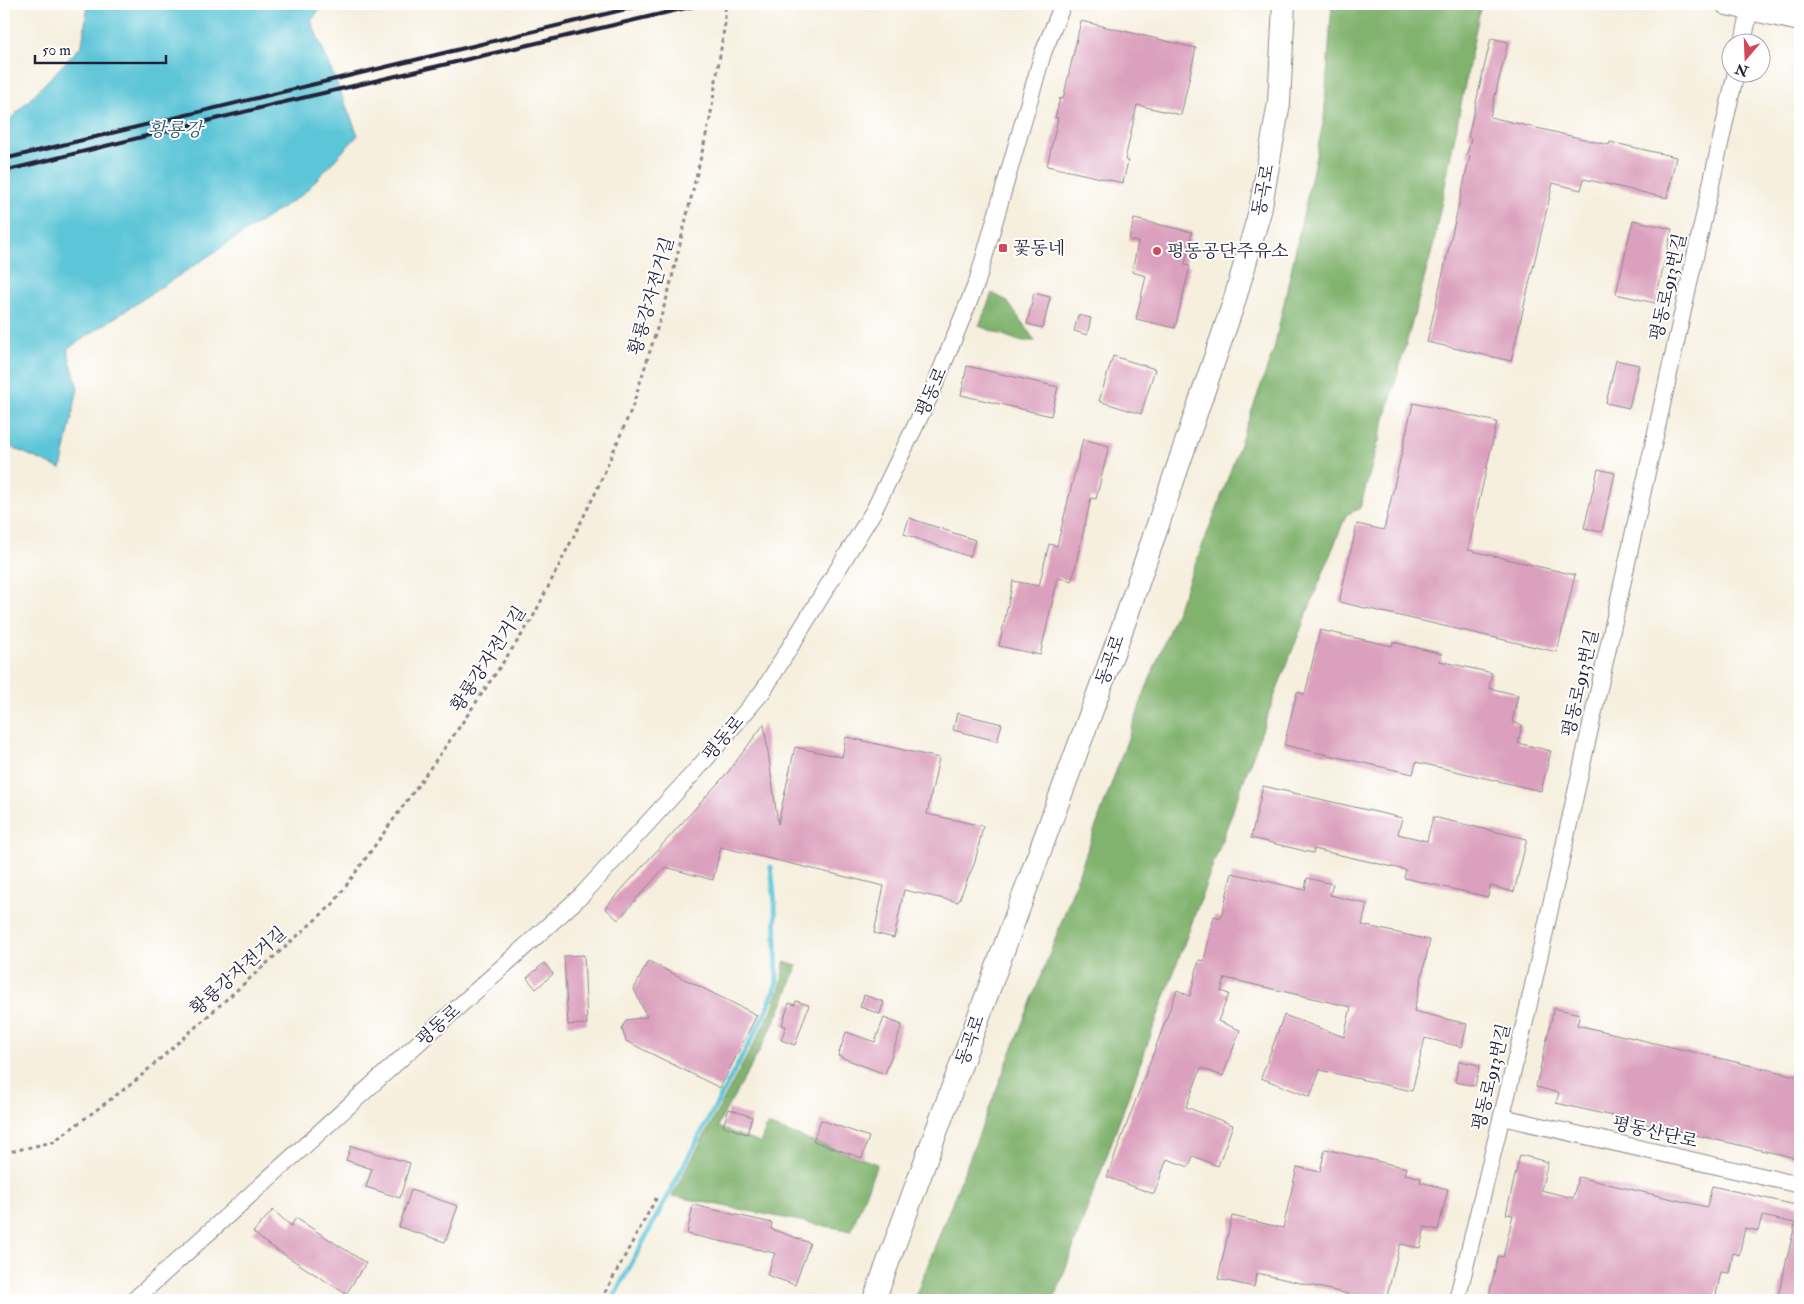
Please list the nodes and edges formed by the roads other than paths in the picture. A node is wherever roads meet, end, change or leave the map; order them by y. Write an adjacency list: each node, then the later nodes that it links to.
1 (1064, 4): 10 (street, 평동로)
2 (1284, 4): 11 (main road, 동곡로)
3 (1727, 4): 4 (main road)
4 (1751, 6): 5 (main road); 6 (street)
5 (1800, 20)
6 (1745, 32)
7 (1734, 82): 8 (street, 평동로913번길)
8 (1502, 1117): 9 (street, 평동산단로); 12 (street, 평동로913번길)
9 (1800, 1185)
10 (134, 1300)
11 (874, 1300)
12 (1457, 1300)

